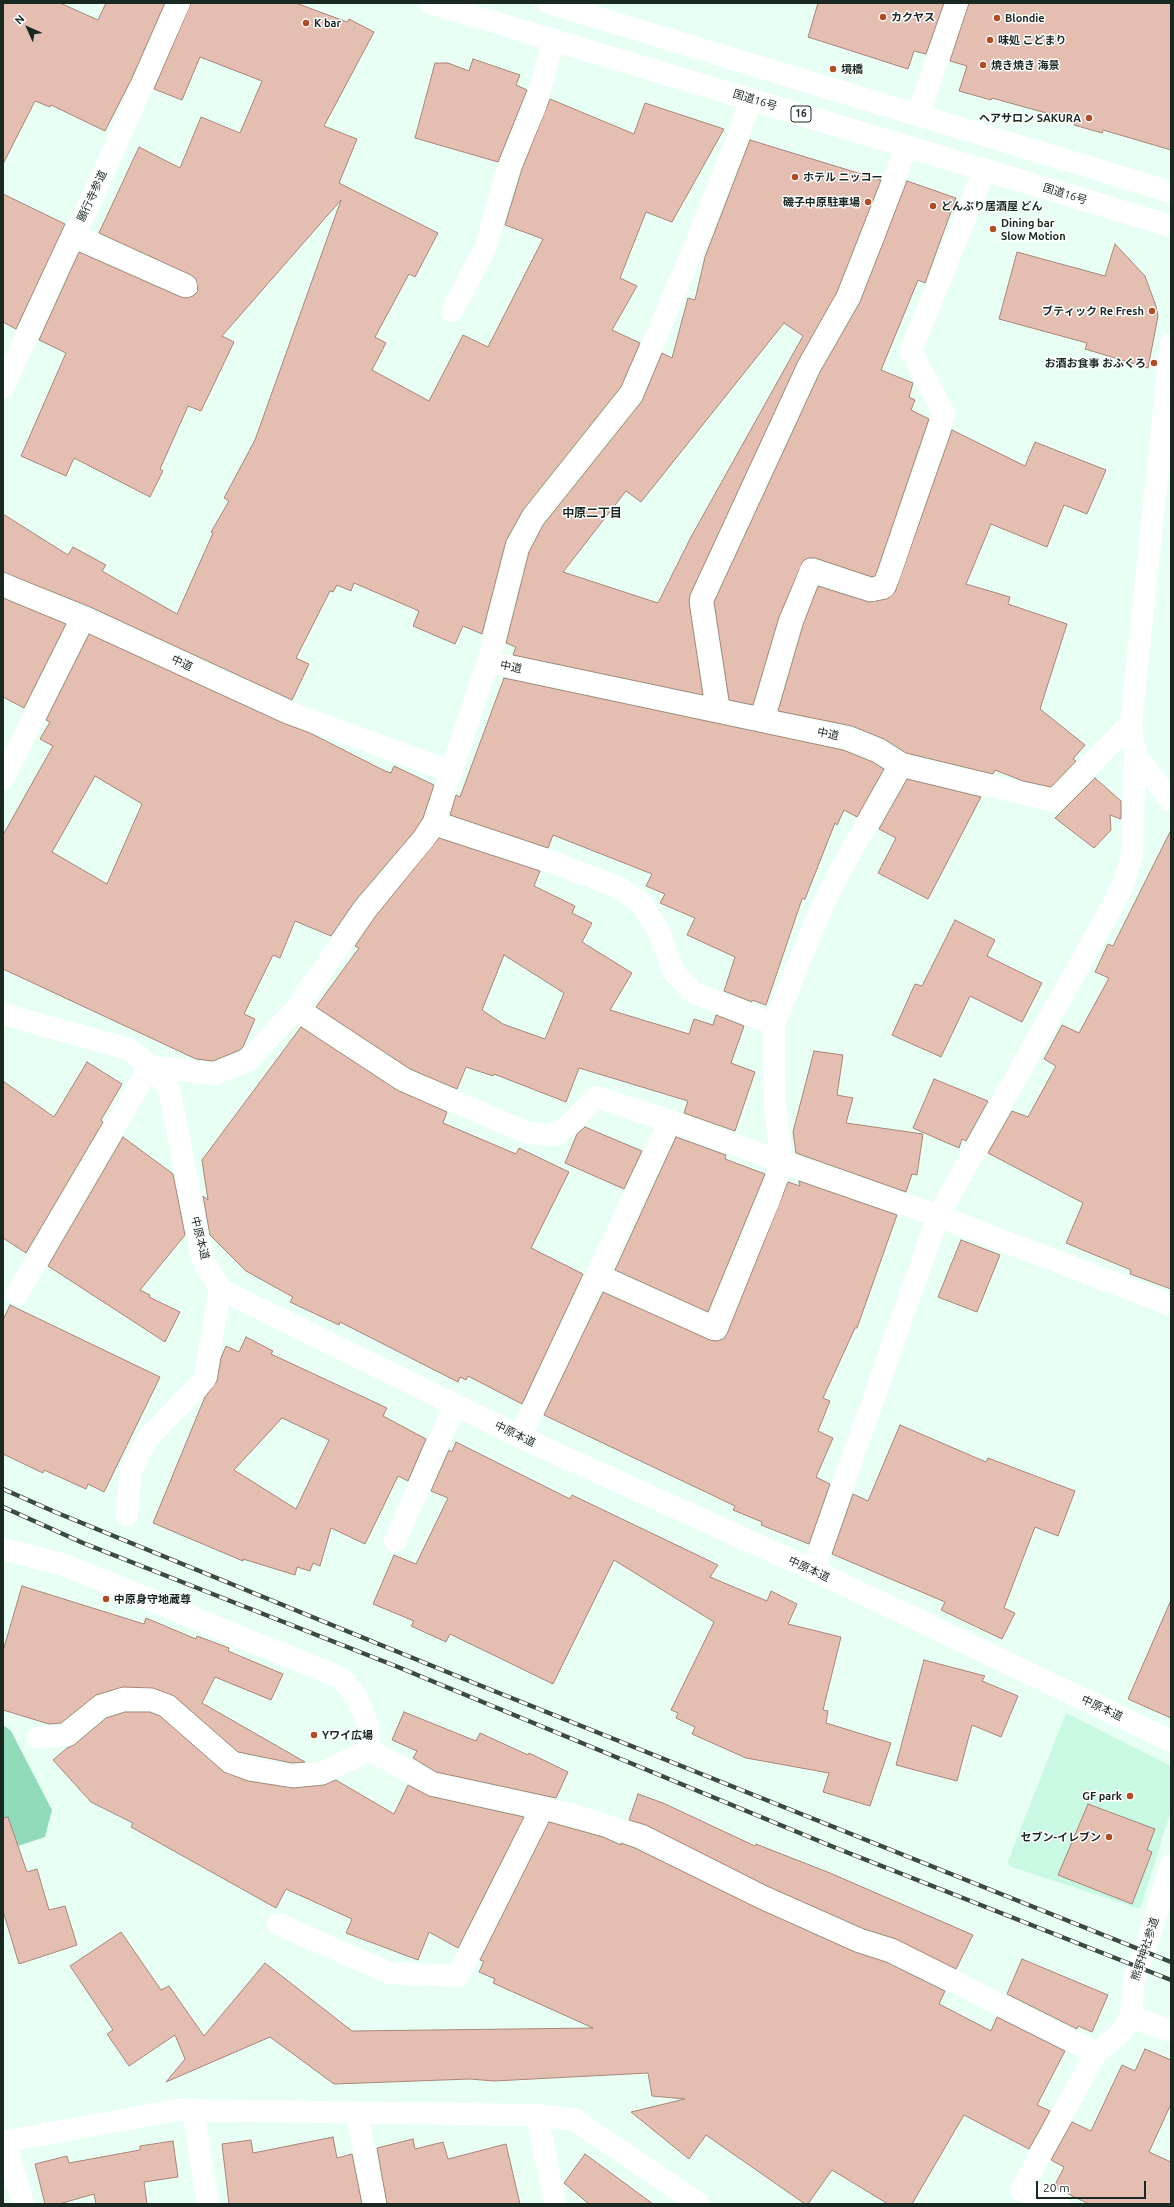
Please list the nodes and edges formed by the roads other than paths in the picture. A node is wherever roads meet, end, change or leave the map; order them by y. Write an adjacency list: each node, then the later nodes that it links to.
1 (179, 3): 12 (main road, 願行寺参道)
2 (430, 3): 5 (main road, 国道16号 / 16)
3 (549, 3): 7 (main road)
4 (957, 3): 7 (main road)
5 (554, 40): 6 (main road, 国道16号 / 16); 14 (main road)
6 (750, 99): 8 (main road, 国道16号 / 16); 19 (main road)
7 (918, 115): 10 (main road)
8 (906, 147): 9 (main road, 国道16号 / 16); 20 (main road)
9 (985, 170): 11 (main road, 国道16号 / 16); 21 (main road)
10 (1171, 192)
11 (1171, 226)
12 (74, 235): 13 (main road); 16 (main road, 願行寺参道)
13 (186, 286)
14 (452, 311)
15 (1171, 344): 22 (main road)
16 (3, 388)
17 (3, 584): 18 (main road, 中道)
18 (83, 618): 25 (main road, 中道); 26 (main road)
19 (488, 662): 20 (main road, 中道); 25 (main road)
20 (718, 710): 21 (main road, 中道)
21 (762, 719): 24 (main road, 中道)
22 (1132, 723): 23 (main road); 24 (main road, 中道)
23 (1135, 754): 27 (main road); 35 (main road)
24 (901, 765): 31 (main road)
25 (452, 772): 28 (main road)
26 (3, 779)
27 (1171, 801)
28 (434, 823): 29 (main road); 31 (main road)
29 (296, 1009): 32 (main road); 33 (main road)
30 (3, 1014): 32 (main road, 中原本道)
31 (774, 1024): 34 (main road)
32 (150, 1066): 37 (main road, 中原本道); 38 (main road)
33 (670, 1121): 34 (main road); 36 (main road)
34 (782, 1162): 35 (main road); 36 (main road)
35 (938, 1216): 39 (main road); 45 (main road)
36 (598, 1276): 41 (main road)
37 (220, 1289): 40 (main road, 中原本道); 42 (main road)
38 (17, 1294)
39 (1171, 1304)
40 (455, 1405): 41 (main road, 中原本道); 43 (main road)
41 (520, 1437): 45 (main road, 中原本道)
42 (127, 1515)
43 (395, 1541)
44 (3, 1549): 48 (main road)
45 (813, 1570): 47 (main road, 中原本道)
46 (38, 1738): 48 (main road)
47 (1171, 1740)
48 (369, 1750): 49 (main road)
49 (542, 1808): 51 (main road); 54 (main road)
50 (1171, 1866): 52 (main road, 熊野神社参道)
51 (278, 1924)
52 (1131, 2017): 53 (main road); 54 (main road)
53 (1171, 2031)
54 (1096, 2053): 64 (main road)
55 (193, 2111): 56 (main road); 58 (main road); 60 (main road)
56 (356, 2114): 57 (main road); 61 (main road)
57 (537, 2115): 62 (main road); 63 (main road)
58 (4, 2143): 59 (main road)
59 (23, 2204)
60 (208, 2204)
61 (375, 2204)
62 (555, 2204)
63 (699, 2204)
64 (1060, 2204)

